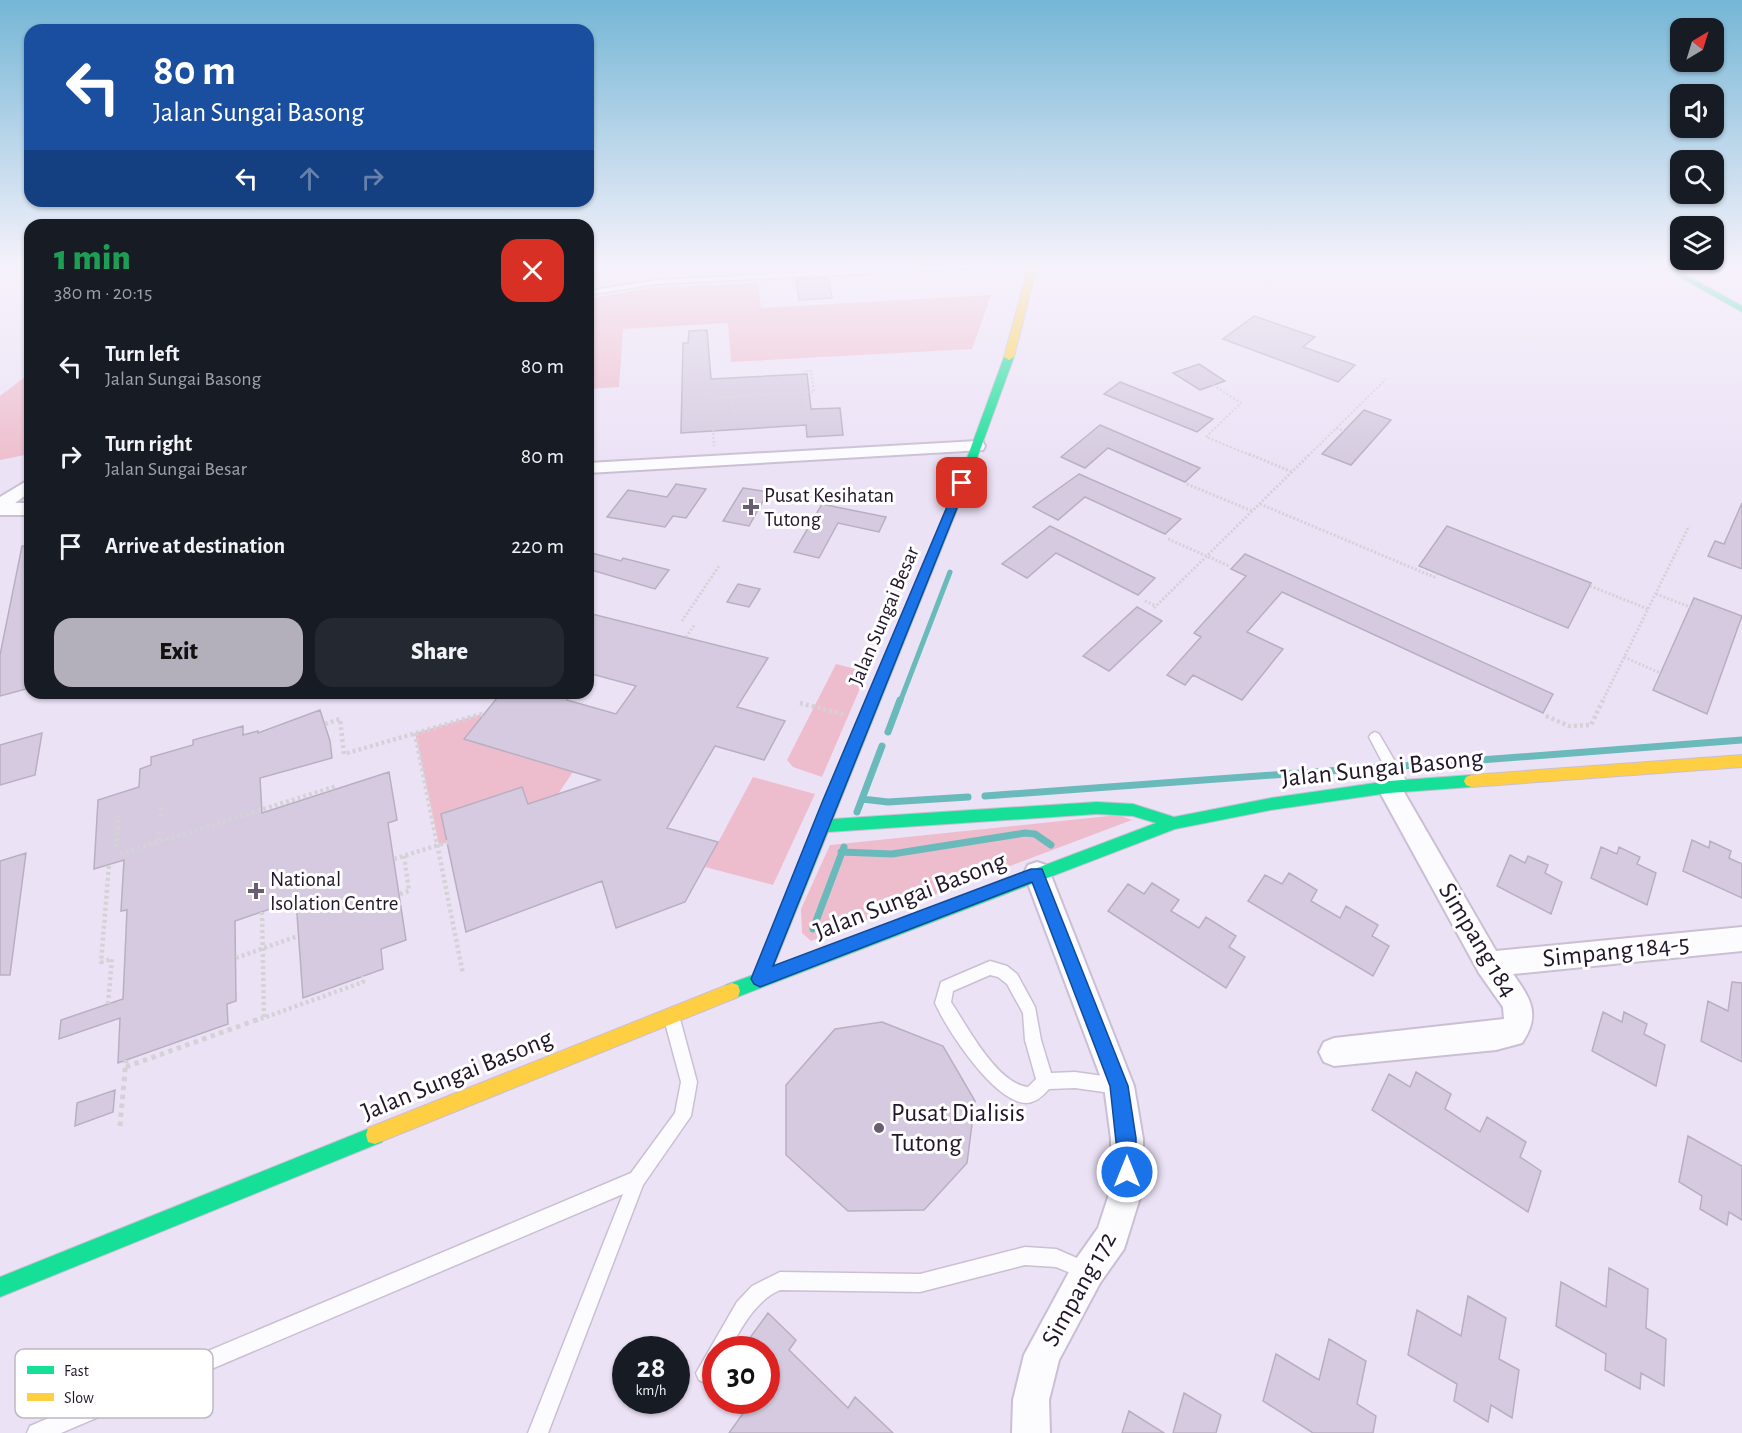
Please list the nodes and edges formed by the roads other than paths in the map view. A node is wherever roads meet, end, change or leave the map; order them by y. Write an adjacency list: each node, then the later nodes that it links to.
1 (1017, 332): 2 (main road, Jalan Sungai Besar)
2 (977, 446): 3 (street); 11 (main road, Jalan Sungai Besar)
3 (594, 468)
4 (24, 489): 5 (street)
5 (0, 507): 6 (street)
6 (24, 509)
7 (1375, 737): 9 (lane)
8 (1742, 761): 9 (main road, Jalan Sungai Basong)
9 (1395, 786): 10 (main road, Jalan Sungai Basong); 14 (street, Simpang 184)
10 (1174, 823): 11 (main road); 12 (main road, Jalan Sungai Basong)
11 (820, 826): 15 (main road, Jalan Sungai Besar)
12 (1037, 873): 15 (main road, Jalan Sungai Basong); 19 (street, Simpang 172)
13 (1742, 939): 14 (street, Simpang 184-5)
14 (1489, 964): 17 (street, Simpang 184)
15 (760, 979): 16 (main road, Jalan Sungai Basong)
16 (671, 1015): 20 (lane); 22 (main road, Jalan Sungai Basong)
17 (1334, 1052)
18 (1045, 1081): 18 (lane); 19 (lane)
19 (1119, 1086): 21 (street, Simpang 172)
20 (637, 1179): 24 (lane); 27 (lane)
21 (1088, 1271): 23 (lane); 28 (street, Simpang 172)
22 (0, 1287)
23 (727, 1336)
24 (213, 1358)
25 (72, 1418): 26 (lane)
26 (37, 1433)
27 (538, 1433)
28 (1031, 1433)

